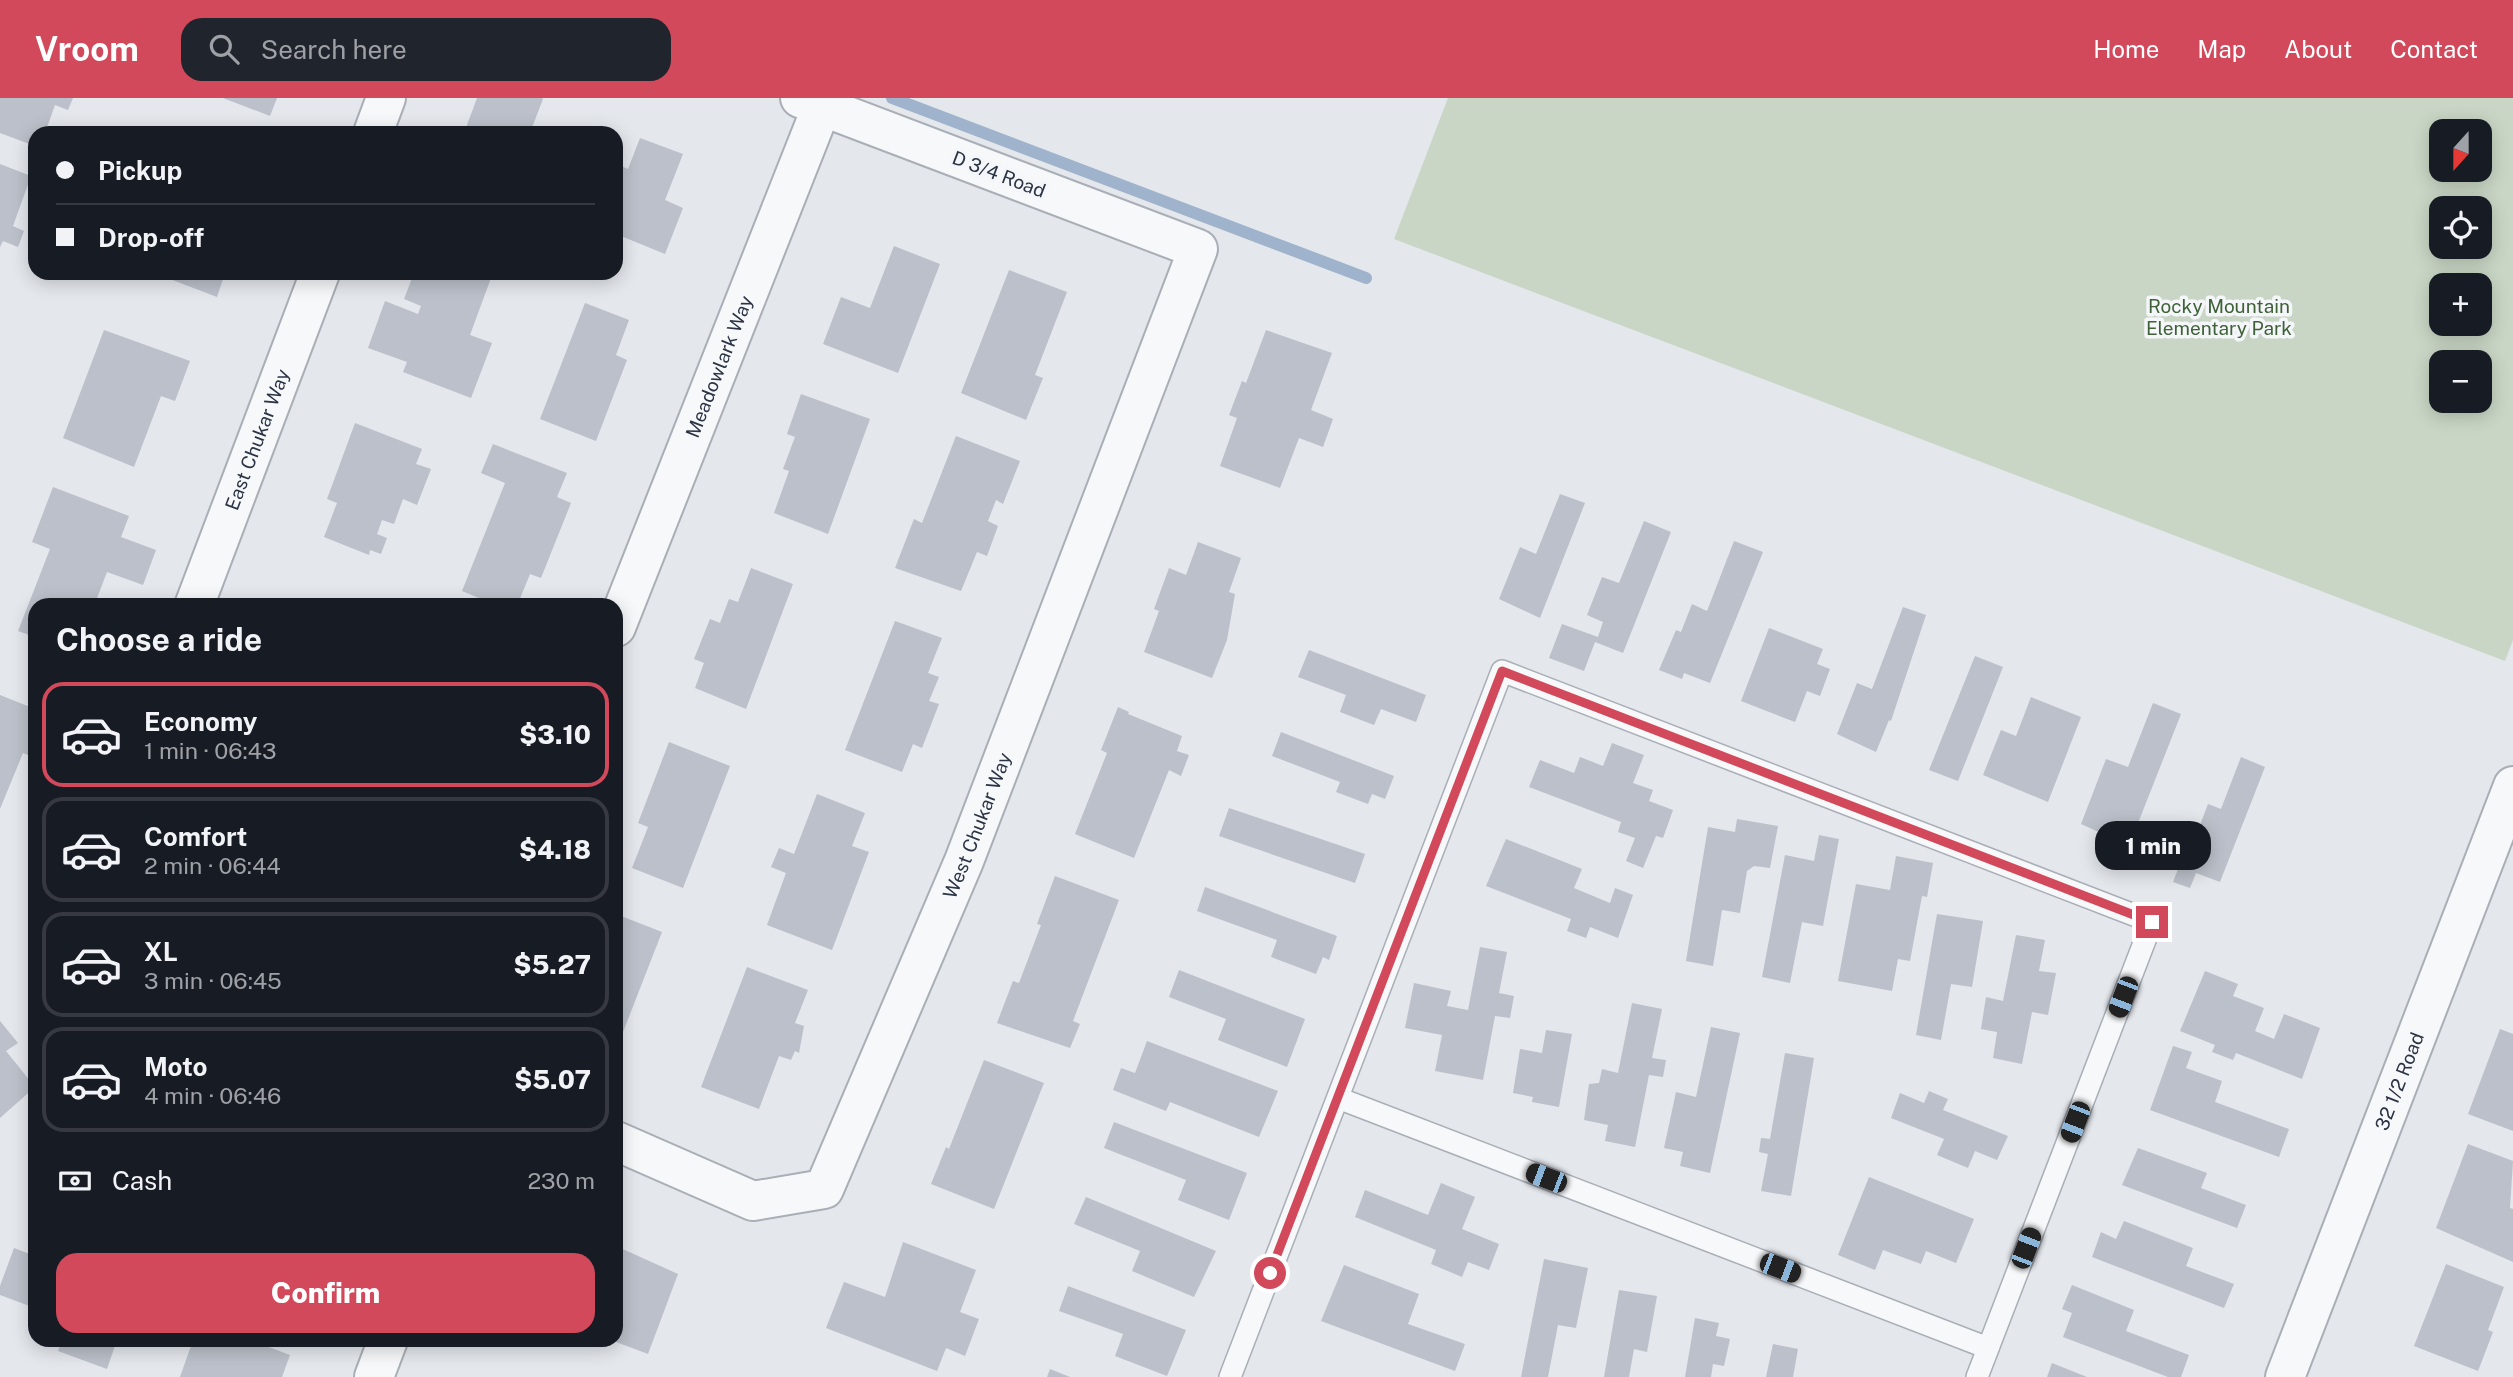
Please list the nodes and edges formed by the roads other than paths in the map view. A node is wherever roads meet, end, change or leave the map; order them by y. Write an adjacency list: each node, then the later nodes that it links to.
1 (386, 98): 3 (street)
2 (811, 102): 4 (street, D 3/4 Road); 7 (street, Meadowlark Way)
3 (376, 126)
4 (1198, 249): 10 (street, West Chukar Way)
5 (317, 280): 6 (street, East Chukar Way)
6 (197, 598)
7 (623, 608)
8 (2513, 786): 16 (street, 32 1/2 Road)
9 (1338, 1098): 12 (lane); 12 (lane); 14 (lane)
10 (623, 1144)
11 (385, 1347): 13 (street)
12 (1988, 1348): 15 (lane)
13 (374, 1377)
14 (1230, 1377)
15 (1977, 1377)
16 (2285, 1377)

